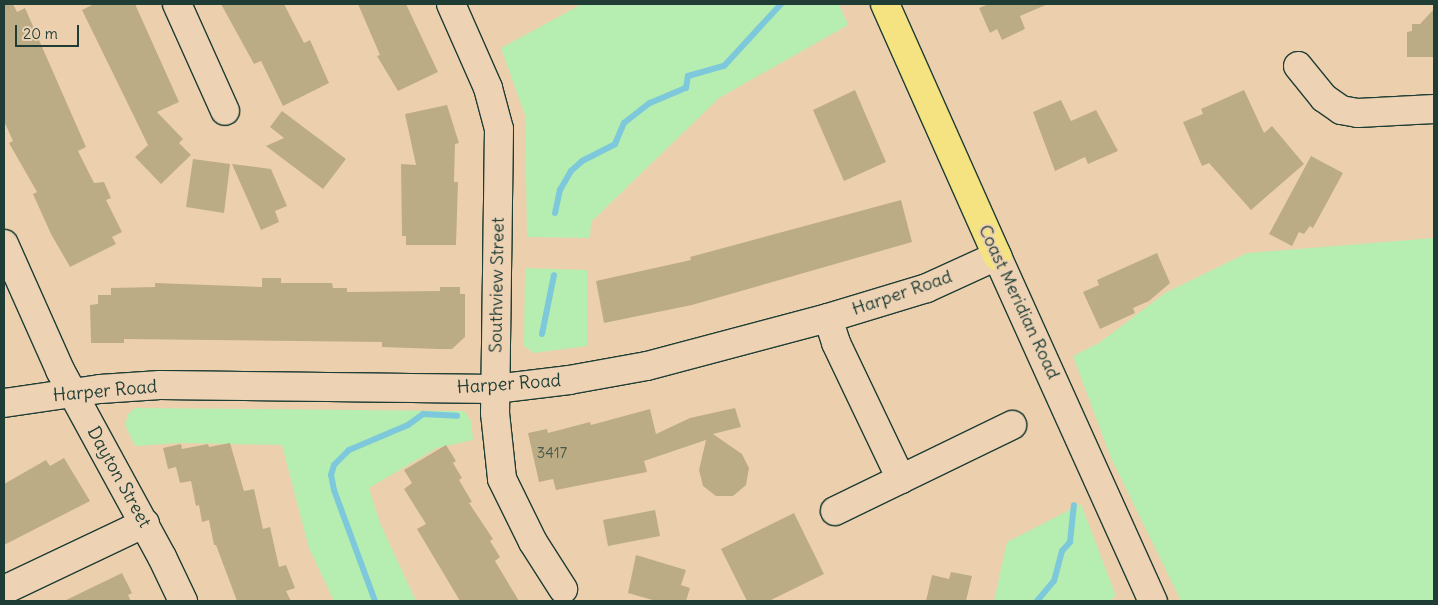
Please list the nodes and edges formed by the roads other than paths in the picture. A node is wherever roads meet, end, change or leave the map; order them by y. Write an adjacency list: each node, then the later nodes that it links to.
1 (177, 4): 6 (street)
2 (451, 4): 10 (street, Southview Street)
3 (884, 4): 8 (main road, Coast Meridian Road)
4 (1298, 66): 5 (street)
5 (1434, 109)
6 (225, 111)
7 (4, 244): 11 (street, Dayton Street)
8 (997, 256): 9 (street, Harper Road); 20 (street, Coast Meridian Road)
9 (828, 318): 10 (street, Harper Road); 14 (street)
10 (495, 389): 11 (street, Harper Road); 17 (street, Southview Street)
11 (73, 392): 12 (street, Harper Road); 16 (street, Dayton Street)
12 (4, 403)
13 (1012, 426): 14 (street)
14 (901, 478): 15 (street)
15 (835, 510)
16 (145, 523): 18 (street); 19 (street, Dayton Street)
17 (563, 589)
18 (4, 590)
19 (183, 601)
20 (1153, 601)

